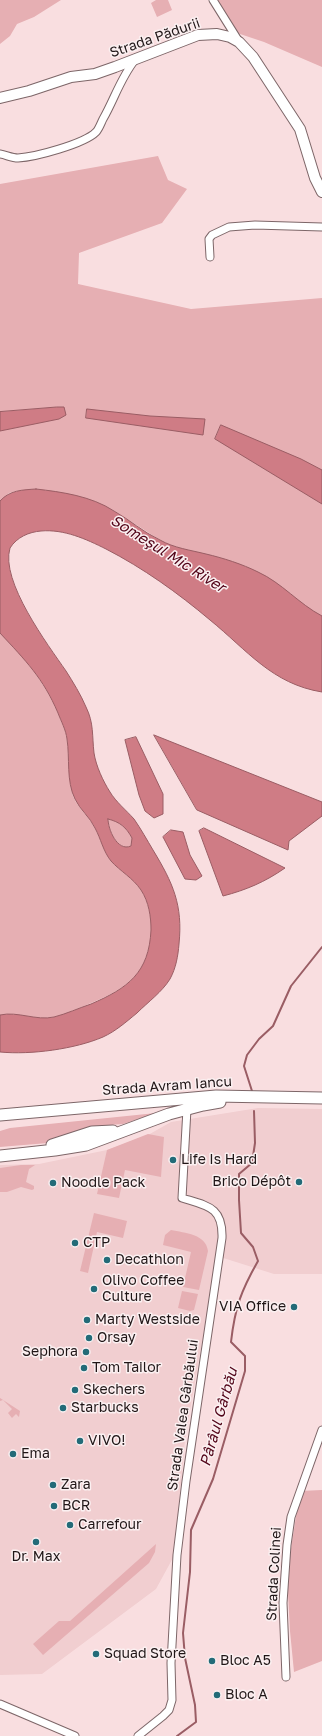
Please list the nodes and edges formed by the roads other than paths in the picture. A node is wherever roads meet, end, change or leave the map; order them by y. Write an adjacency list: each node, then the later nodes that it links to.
1 (214, 0): 2 (street)
2 (239, 42): 3 (street, Strada Pădurii); 6 (street, Strada Pădurii)
3 (136, 59): 4 (street, Strada Pădurii); 5 (street)
4 (0, 98)
5 (0, 154)
6 (322, 192)
7 (322, 227): 8 (street)
8 (210, 256)
9 (253, 1097): 10 (main road); 11 (main road, Strada Avram Iancu); 12 (main road, Strada Avram Iancu)
10 (322, 1098)
11 (187, 1109): 15 (main road, Strada Avram Iancu); 22 (street, Strada Valea Gârbăului)
12 (17, 1113): 13 (main road, Strada Avram Iancu); 14 (main road)
13 (0, 1115)
14 (0, 1119)
15 (126, 1131): 16 (main road); 17 (main road, Strada Avram Iancu)
16 (0, 1151)
17 (0, 1156)
18 (322, 1430): 19 (street, Strada Colinei)
19 (286, 1678)
20 (0, 1704): 21 (street)
21 (76, 1736)
22 (138, 1736)

